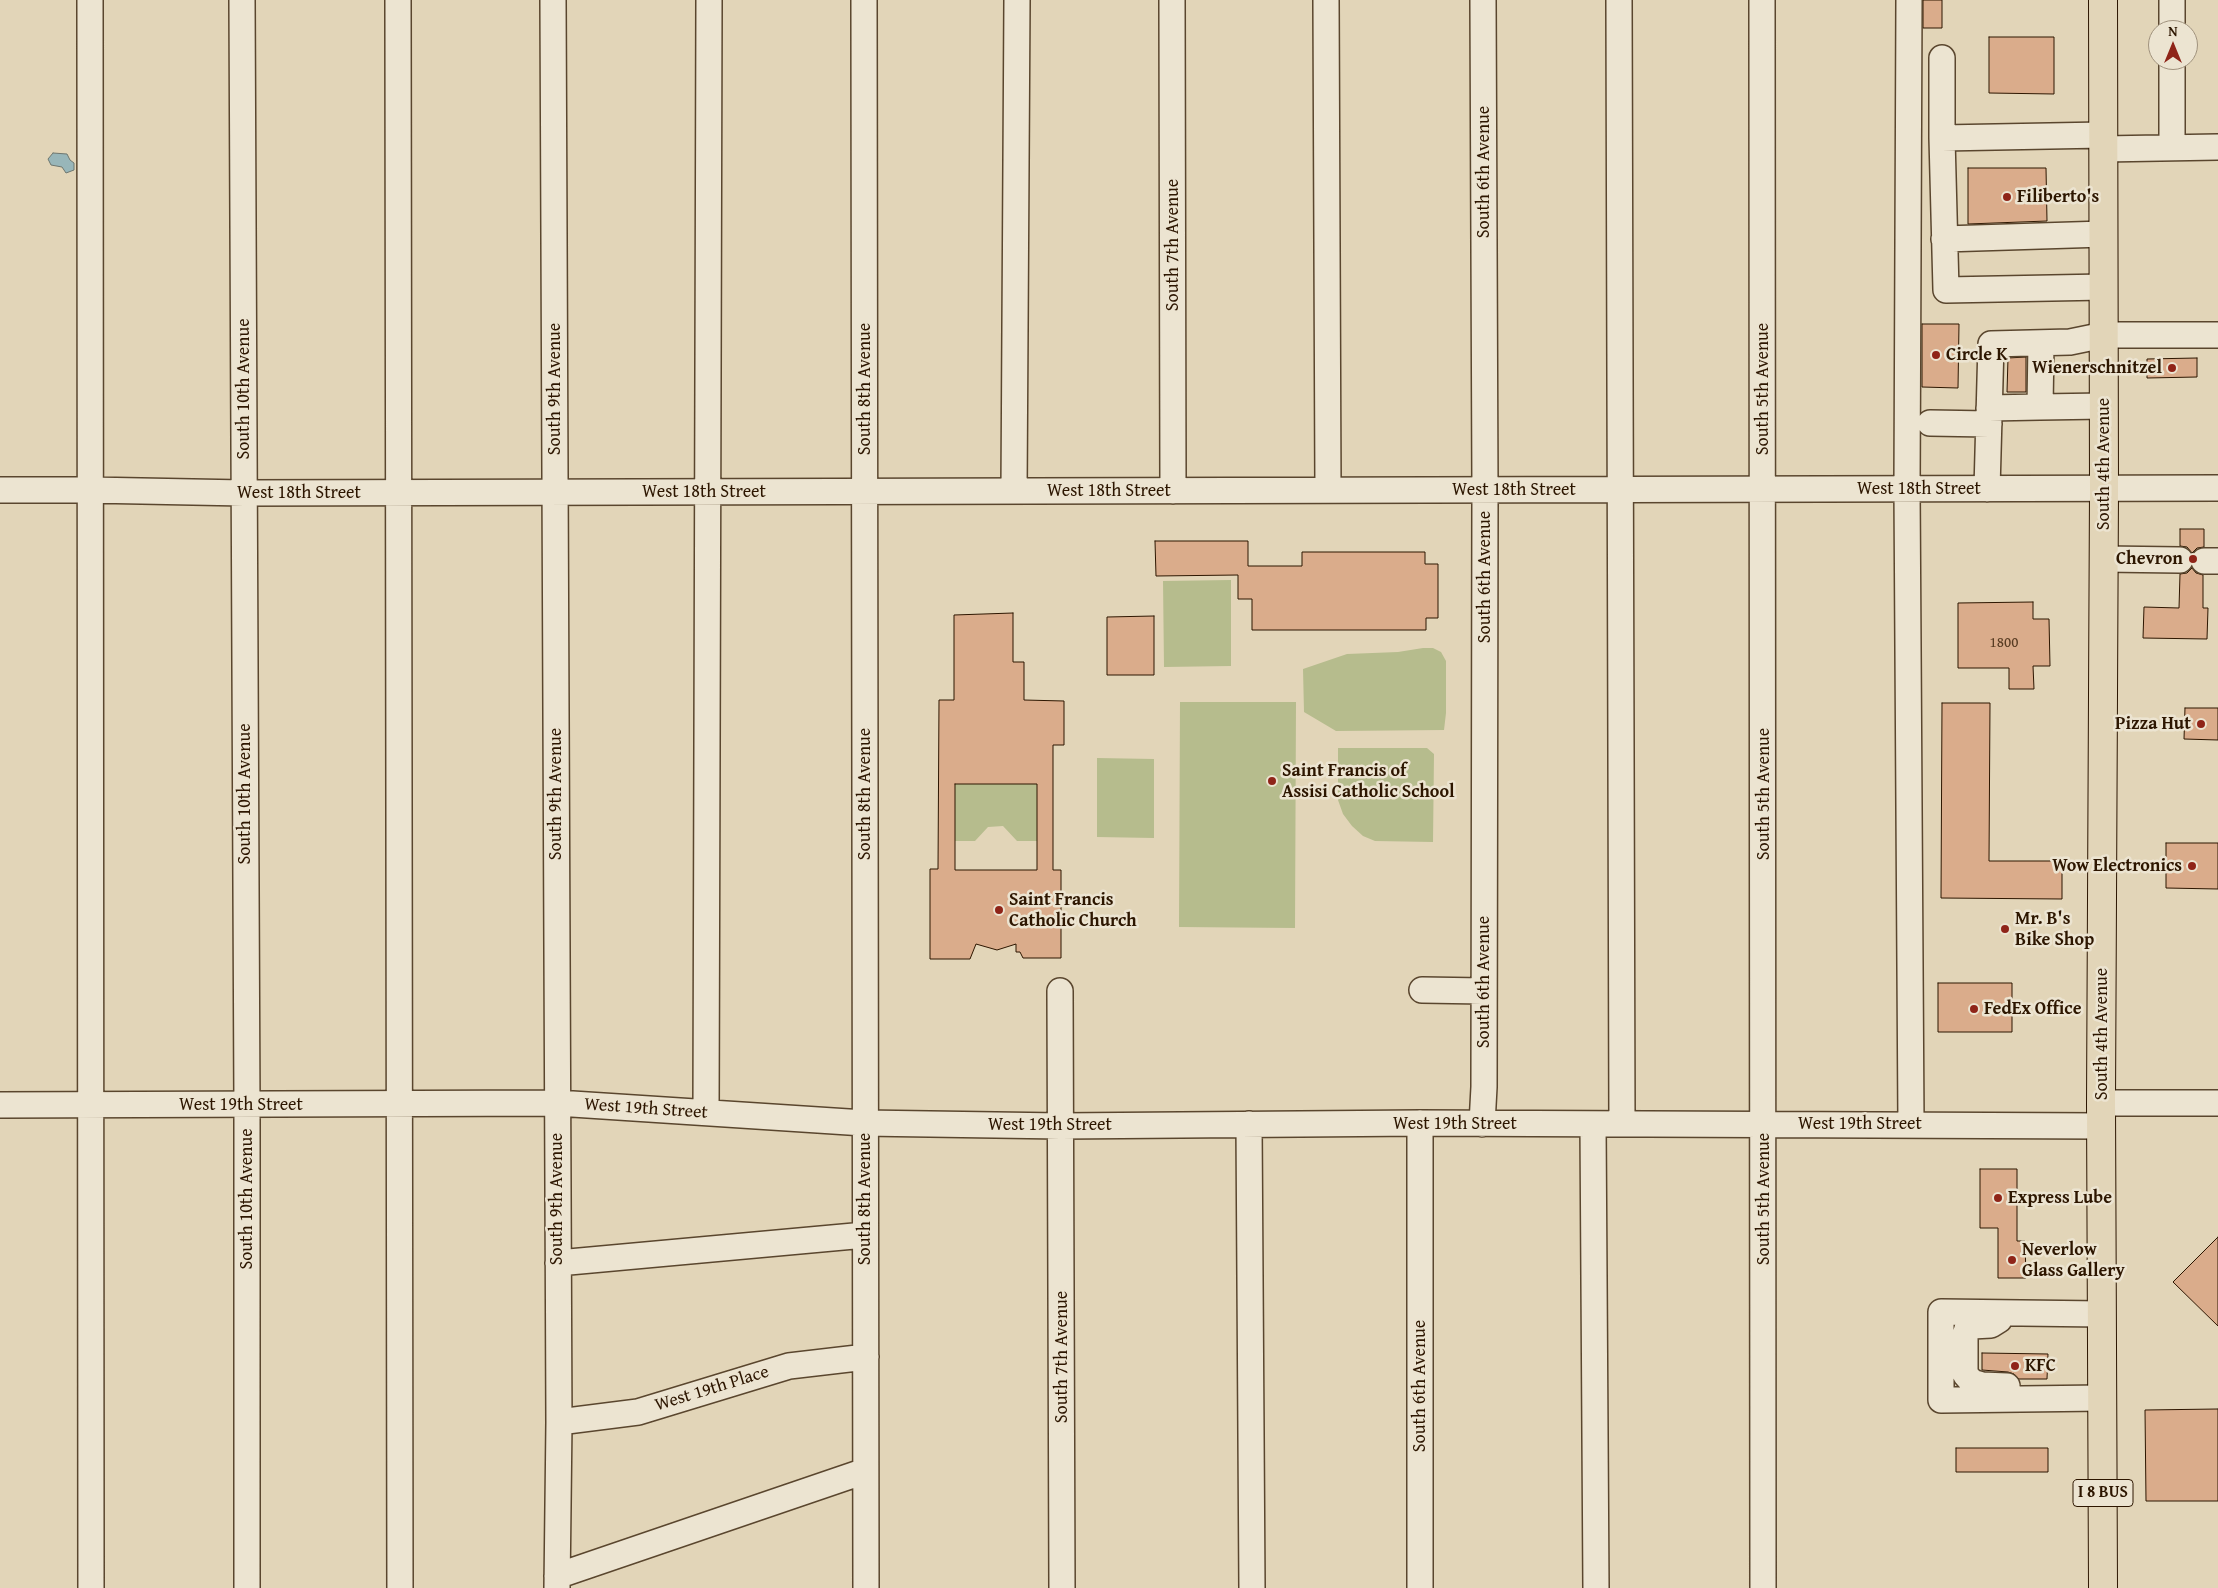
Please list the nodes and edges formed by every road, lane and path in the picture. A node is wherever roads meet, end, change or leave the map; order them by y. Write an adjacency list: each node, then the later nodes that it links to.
1 (90, 0): 39 (street)
2 (242, 0): 48 (street, South 10th Avenue)
3 (398, 0): 49 (street)
4 (553, 0): 46 (street, South 9th Avenue)
5 (709, 0): 47 (street)
6 (864, 0): 43 (street, South 8th Avenue)
7 (1016, 0): 44 (street)
8 (1172, 0): 45 (street, South 7th Avenue)
9 (1326, 0): 40 (street)
10 (1483, 0): 41 (street, South 6th Avenue)
11 (1619, 0): 42 (street)
12 (1762, 0): 35 (street, South 5th Avenue)
13 (1909, 0): 36 (street)
14 (2103, 0): 20 (main road, South 4th Avenue / I 8 BUS)
15 (2172, 0): 16 (street)
16 (2172, 20)
17 (1942, 58): 19 (street)
18 (2172, 70): 22 (street)
19 (1942, 138): 20 (street); 24 (street)
20 (2103, 142): 22 (street); 23 (main road, South 4th Avenue / I 8 BUS)
21 (2218, 147): 22 (street)
22 (2172, 148)
23 (2104, 234): 24 (street); 25 (main road, South 4th Avenue / I 8 BUS)
24 (1944, 239): 25 (street)
25 (2104, 287): 26 (main road, South 4th Avenue / I 8 BUS)
26 (2104, 335): 27 (street); 28 (street); 29 (main road, South 4th Avenue / I 8 BUS)
27 (2218, 335)
28 (2041, 343): 30 (street); 31 (street)
29 (2104, 406): 30 (street); 33 (main road, South 4th Avenue / I 8 BUS)
30 (2040, 407): 31 (street)
31 (1989, 416): 32 (street); 37 (street)
32 (1930, 422)
33 (2104, 488): 34 (street, West 18th Street); 37 (street, West 18th Street); 50 (main road, South 4th Avenue / I 8 BUS)
34 (2218, 488)
35 (1764, 489): 36 (street, West 18th Street); 42 (street, West 18th Street); 69 (street, South 5th Avenue)
36 (1908, 489): 37 (street, West 18th Street); 70 (street)
37 (1987, 489)
38 (0, 490): 39 (street, West 18th Street)
39 (90, 490): 48 (street, West 18th Street); 60 (street)
40 (1328, 490): 41 (street, West 18th Street); 45 (street, West 18th Street)
41 (1485, 490): 42 (street, West 18th Street); 54 (street, South 6th Avenue)
42 (1620, 490): 68 (street)
43 (865, 491): 44 (street, West 18th Street); 47 (street, West 18th Street); 63 (street, South 8th Avenue)
44 (1014, 491): 45 (street, West 18th Street)
45 (1173, 491)
46 (555, 492): 47 (street, West 18th Street); 49 (street, West 18th Street); 55 (street, South 9th Avenue)
47 (708, 492): 61 (street)
48 (244, 493): 49 (street, West 18th Street); 59 (street, South 10th Avenue)
49 (399, 493): 56 (street)
50 (2104, 559): 51 (street); 62 (main road, South 4th Avenue / I 8 BUS)
51 (2200, 561)
52 (1422, 990): 54 (street)
53 (1060, 991): 71 (street, South 7th Avenue)
54 (1484, 991): 66 (street, South 6th Avenue)
55 (557, 1103): 56 (street, West 19th Street); 61 (street, West 19th Street); 73 (street, South 9th Avenue)
56 (398, 1104): 59 (street, West 19th Street); 84 (street)
57 (2218, 1104): 62 (street, West 19th Street)
58 (0, 1105): 60 (street, West 19th Street)
59 (247, 1105): 60 (street, West 19th Street); 83 (street, South 10th Avenue)
60 (90, 1106): 82 (street)
61 (706, 1112): 63 (street, West 19th Street)
62 (2102, 1114): 70 (street, West 19th Street); 75 (main road, South 4th Avenue / I 8 BUS)
63 (864, 1123): 71 (street, West 19th Street); 72 (street, South 8th Avenue)
64 (1249, 1124): 65 (street, West 19th Street); 71 (street, West 19th Street); 87 (street)
65 (1420, 1124): 66 (street, West 19th Street); 88 (street, South 6th Avenue)
66 (1482, 1124): 67 (street, West 19th Street)
67 (1593, 1124): 68 (street, West 19th Street); 89 (street)
68 (1622, 1124): 69 (street, West 19th Street)
69 (1764, 1124): 70 (street, West 19th Street); 90 (street, South 5th Avenue)
70 (1911, 1124)
71 (1061, 1126): 86 (street, South 7th Avenue)
72 (865, 1234): 73 (street); 76 (street, South 8th Avenue)
73 (558, 1263): 79 (street, South 9th Avenue)
74 (2011, 1312): 75 (street); 78 (street); 78 (street)
75 (2102, 1314): 77 (main road, South 4th Avenue / I 8 BUS)
76 (866, 1358): 79 (street, West 19th Place); 80 (street, South 8th Avenue)
77 (2102, 1398): 78 (street); 91 (main road, South 4th Avenue / I 8 BUS)
78 (2055, 1399)
79 (558, 1422): 81 (street, South 9th Avenue)
80 (865, 1471): 81 (street); 85 (street, South 8th Avenue)
81 (557, 1582)
82 (91, 1588)
83 (246, 1588)
84 (400, 1588)
85 (866, 1588)
86 (1062, 1588)
87 (1252, 1588)
88 (1420, 1588)
89 (1596, 1588)
90 (1764, 1588)
91 (2103, 1588)

